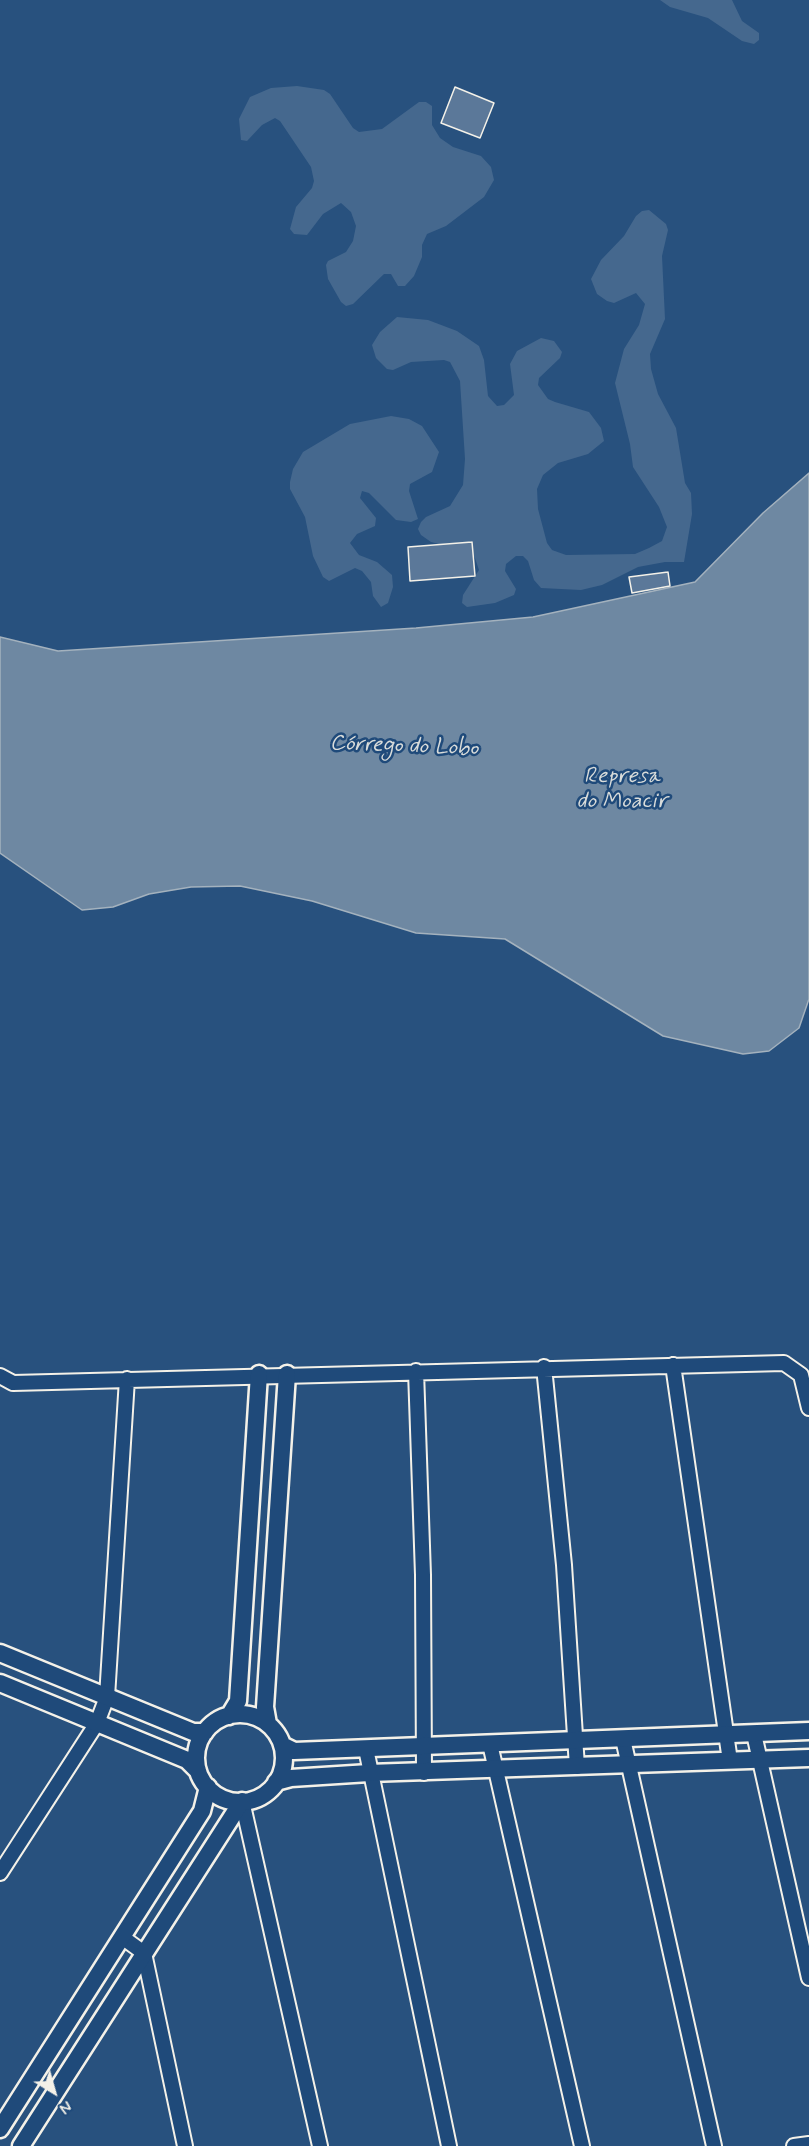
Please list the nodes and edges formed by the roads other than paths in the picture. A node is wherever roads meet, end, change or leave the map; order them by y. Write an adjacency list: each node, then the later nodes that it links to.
1 (673, 1365): 2 (street); 9 (street); 18 (street)
2 (544, 1367): 3 (street); 21 (street)
3 (416, 1371): 5 (street); 24 (street)
4 (259, 1374): 5 (street); 7 (street); 13 (street)
5 (287, 1374): 15 (street)
6 (0, 1376): 7 (street); 8 (street)
7 (127, 1379): 12 (street)
8 (0, 1386)
9 (809, 1408)
10 (0, 1653): 12 (street)
11 (0, 1683): 14 (street)
12 (107, 1698): 14 (street); 17 (street)
13 (229, 1716): 15 (street); 17 (street)
14 (97, 1723): 32 (street); 38 (street)
15 (268, 1724): 23 (street)
16 (809, 1731): 19 (street)
17 (205, 1732): 32 (street)
18 (727, 1734): 19 (street); 20 (street); 28 (street)
19 (754, 1734): 27 (street)
20 (623, 1738): 21 (street); 29 (street)
21 (575, 1740): 22 (street); 30 (street)
22 (490, 1744): 24 (street); 31 (street)
23 (282, 1745): 25 (street); 35 (street)
24 (423, 1746): 25 (street); 34 (street)
25 (366, 1749): 33 (street)
26 (809, 1758): 27 (street)
27 (760, 1760): 28 (street); 41 (street)
28 (730, 1761): 29 (street)
29 (629, 1765): 30 (street); 49 (street)
30 (577, 1767): 31 (street)
31 (496, 1770): 34 (street); 48 (street)
32 (198, 1771): 36 (street)
33 (369, 1773): 34 (street); 35 (street); 47 (street)
34 (424, 1773)
35 (276, 1782): 37 (street)
36 (208, 1787): 37 (street); 39 (street)
37 (242, 1801): 40 (street); 46 (street)
38 (0, 1873)
39 (122, 1937): 40 (street); 42 (street)
40 (144, 1953): 44 (street); 45 (street)
41 (809, 1978)
42 (0, 2129)
43 (809, 2144): 50 (street)
44 (21, 2146)
45 (185, 2146)
46 (320, 2146)
47 (449, 2146)
48 (582, 2146)
49 (714, 2146)
50 (794, 2146)

